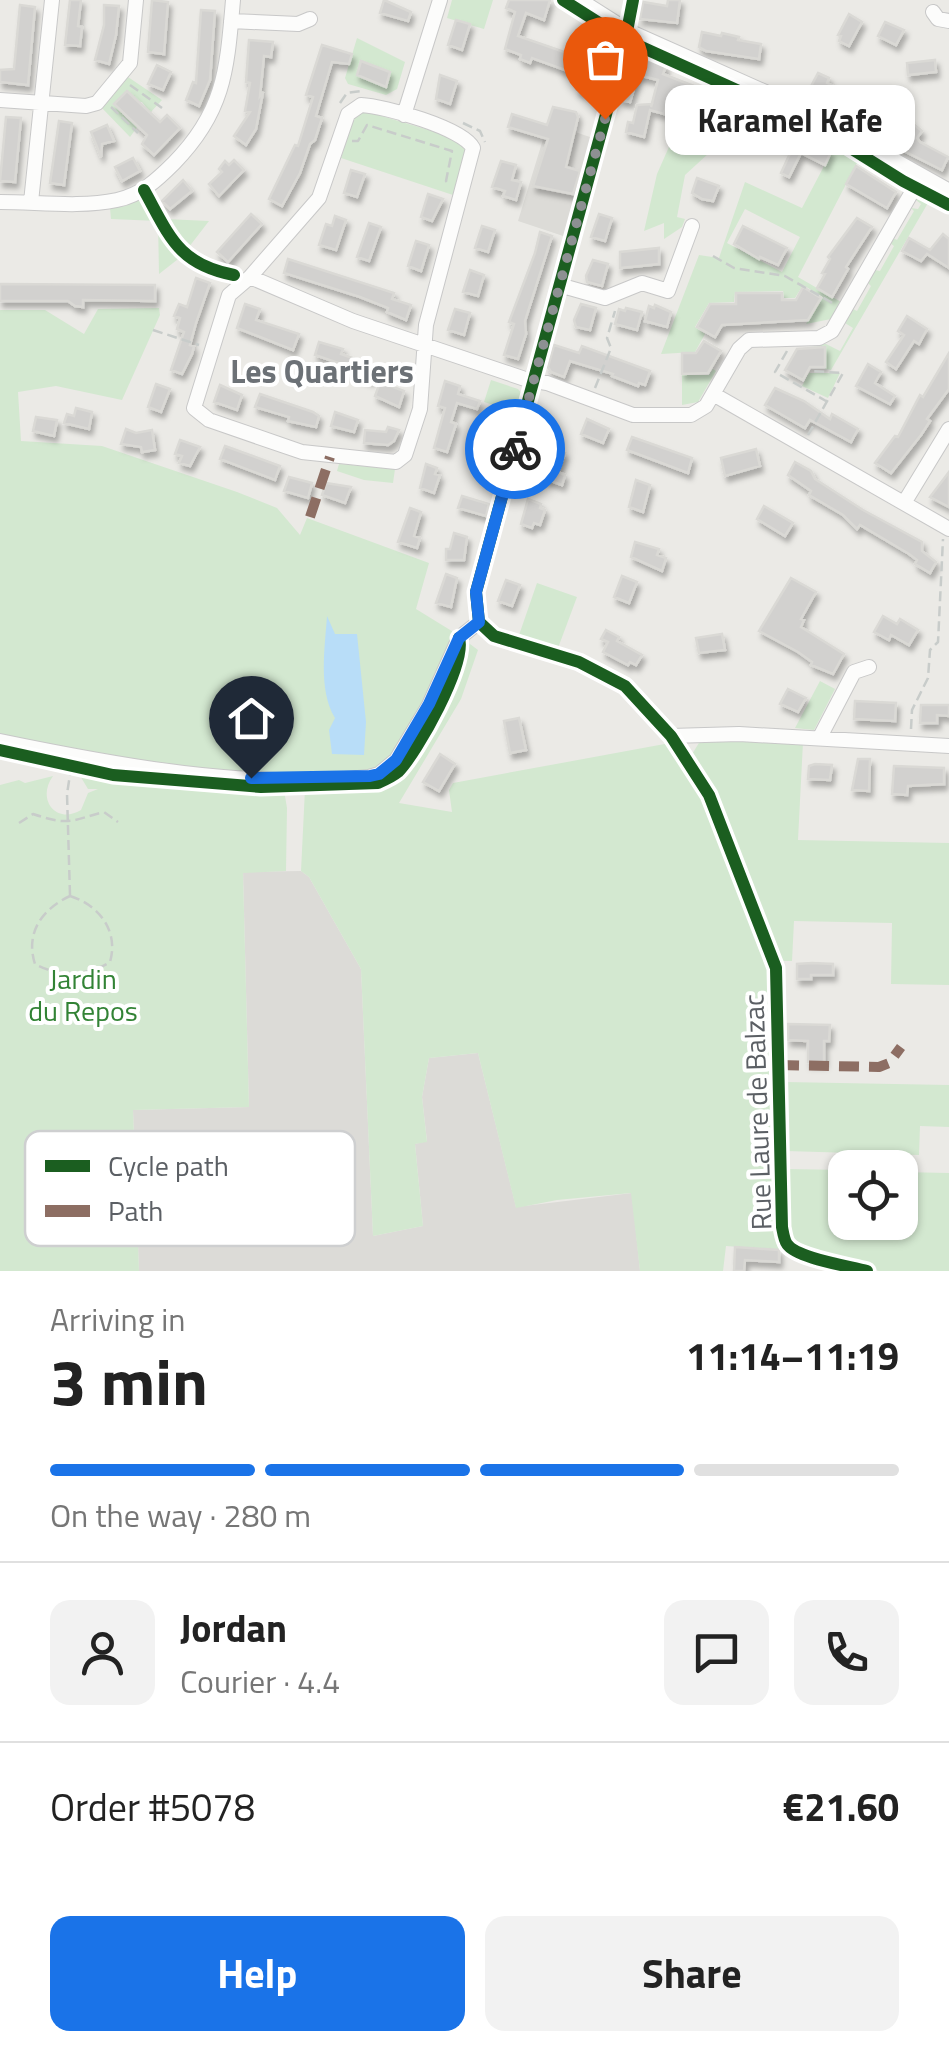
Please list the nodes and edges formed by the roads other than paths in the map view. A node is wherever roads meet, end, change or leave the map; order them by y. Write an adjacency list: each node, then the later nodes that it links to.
1 (52, 0): 13 (street)
2 (136, 0): 13 (street)
3 (232, 0): 9 (street)
4 (440, 0): 14 (street)
5 (576, 0): 11 (street)
6 (632, 0): 11 (street)
7 (934, 12): 10 (street)
8 (310, 20): 9 (street)
9 (231, 21): 18 (street)
10 (949, 21)
11 (628, 33): 15 (street); 21 (street)
12 (0, 100): 13 (street)
13 (43, 103): 18 (street)
14 (404, 116): 20 (street); 22 (street)
15 (920, 178): 16 (street); 24 (street)
16 (949, 193)
17 (0, 202): 18 (street)
18 (32, 202)
19 (692, 226): 21 (street)
20 (242, 276): 22 (street); 22 (street)
21 (559, 286): 23 (street)
22 (424, 346): 23 (street)
23 (534, 381): 24 (street); 28 (street)
24 (713, 394): 26 (street)
25 (949, 430): 26 (street)
26 (904, 503): 27 (street)
27 (946, 528)
28 (479, 622): 30 (street, Rue Laure de Balzac); 32 (street)
29 (869, 667): 31 (street)
30 (671, 736): 31 (street); 34 (street, Rue Laure de Balzac)
31 (820, 737): 33 (street)
32 (0, 741)
33 (949, 746)
34 (866, 1271)

